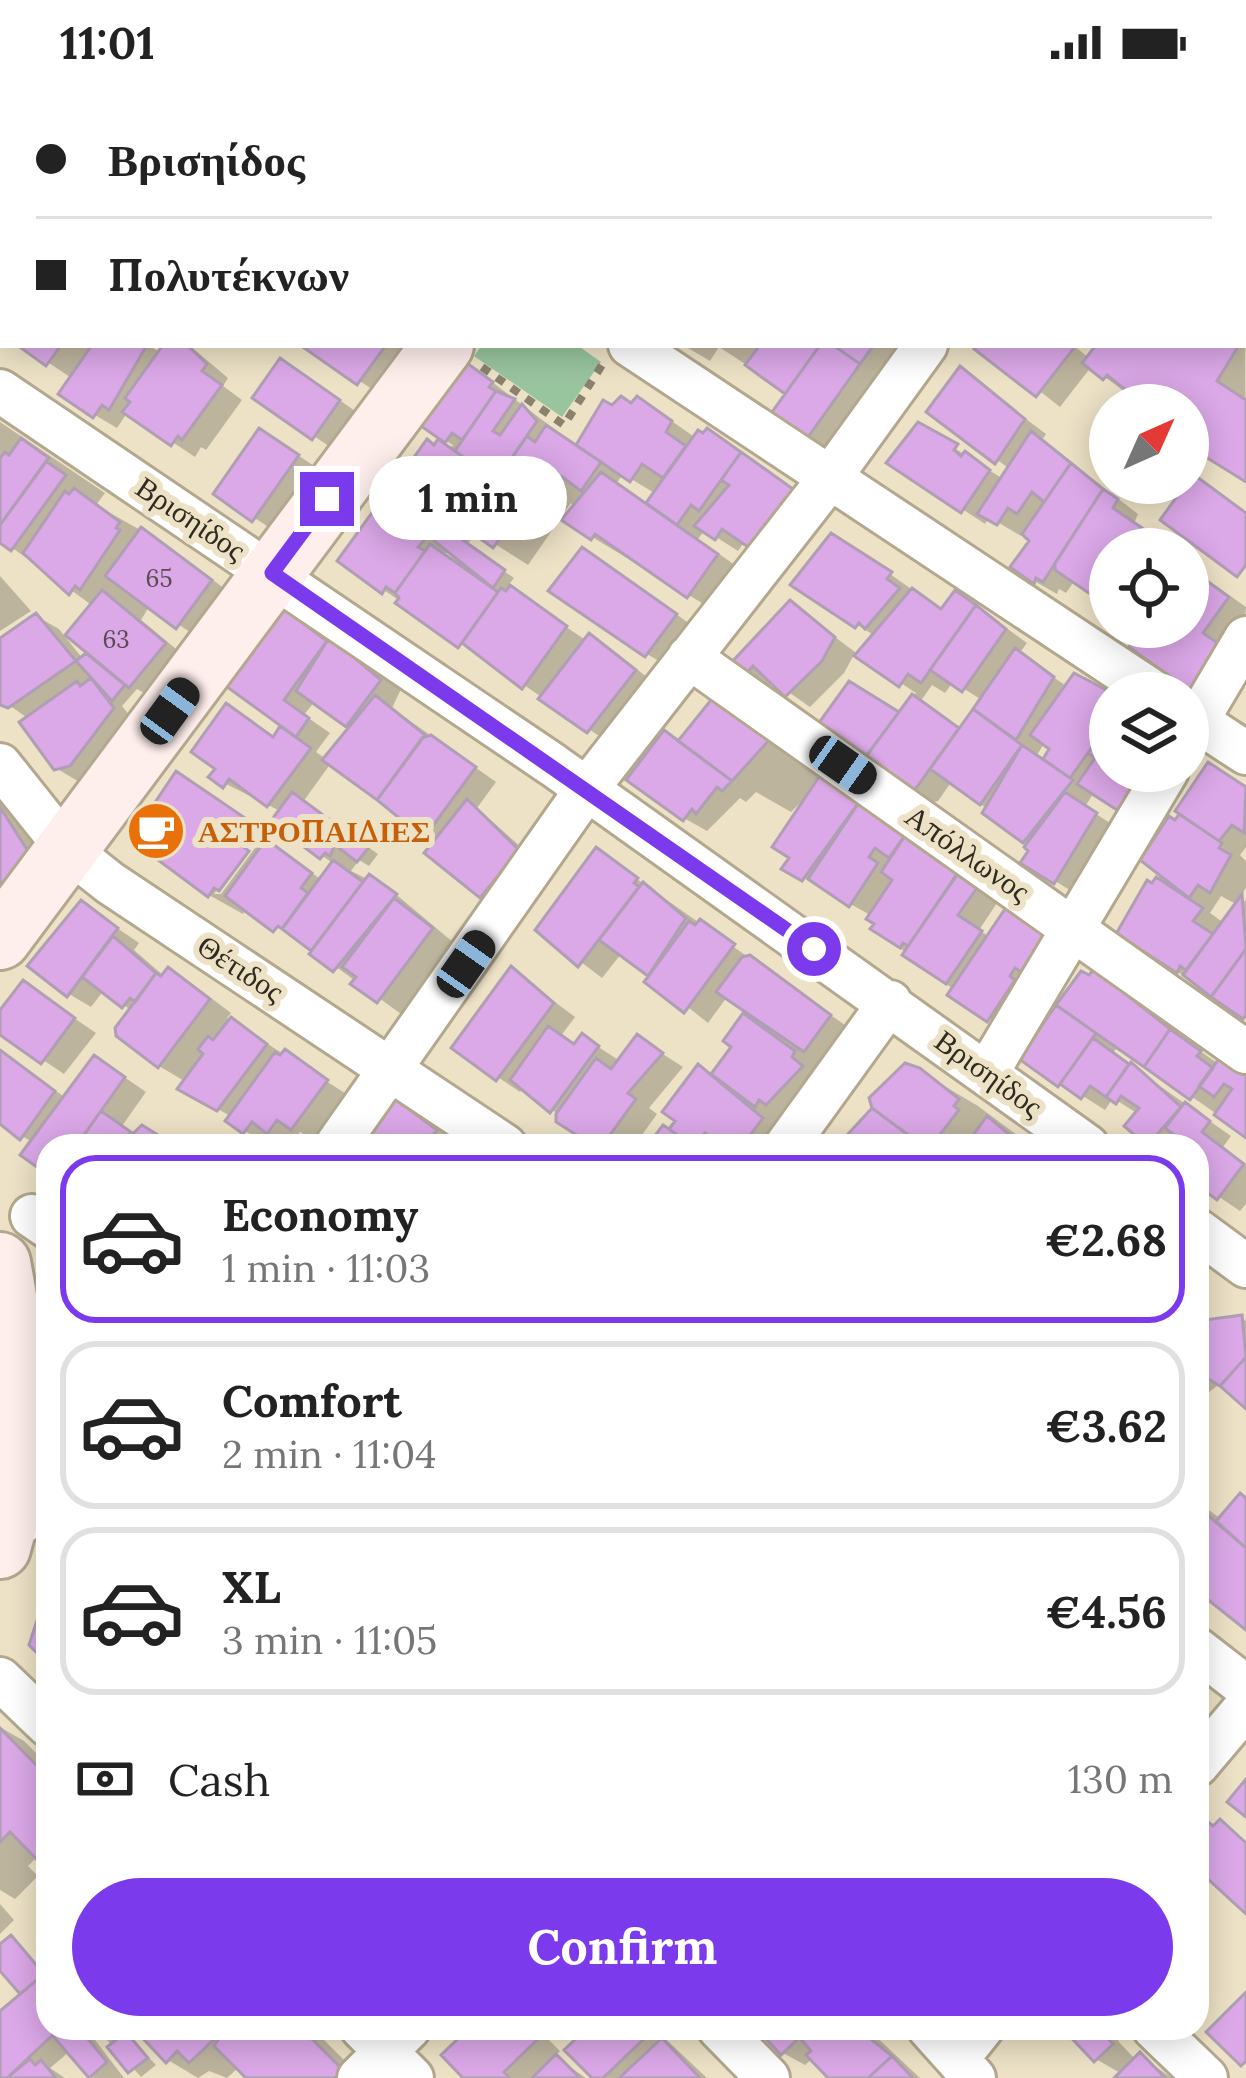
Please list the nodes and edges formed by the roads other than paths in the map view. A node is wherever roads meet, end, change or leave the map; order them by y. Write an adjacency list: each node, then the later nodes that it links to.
1 (634, 348): 5 (street)
2 (924, 348): 5 (street)
3 (457, 352): 6 (street)
4 (0, 391): 6 (street, Βρισηίδος)
5 (830, 479): 8 (street); 9 (street)
6 (272, 573): 14 (street, Βρισηίδος); 16 (street)
7 (1246, 638): 10 (street)
8 (689, 657): 14 (street); 17 (street, Απόλλωνος)
9 (1124, 672)
10 (1209, 696)
11 (1209, 733): 12 (street)
12 (1246, 753)
13 (0, 765): 16 (street, Θέτιδος)
14 (586, 790): 19 (street, Βρισηίδος); 21 (street)
15 (1155, 792): 17 (street)
16 (67, 849): 18 (street); 21 (street, Θέτιδος)
17 (1074, 928): 20 (street, Απόλλωνος); 22 (street)
18 (0, 939)
19 (890, 1002): 22 (street, Βρισηίδος); 25 (street)
20 (1246, 1052)
21 (394, 1069): 23 (street); 24 (street, Θέτιδος)
22 (988, 1071): 26 (street, Βρισηίδος)
23 (345, 1134)
24 (488, 1134)
25 (795, 1134)
26 (1071, 1134)
27 (27, 1235): 28 (street)
28 (18, 1529)
29 (1209, 1658): 31 (street)
30 (0, 1679): 33 (street)
31 (1246, 1687)
32 (1246, 1706): 34 (street)
33 (36, 1714)
34 (1209, 1751)
35 (731, 2040): 37 (street)
36 (1166, 2040): 38 (street)
37 (768, 2078)
38 (1206, 2078)

